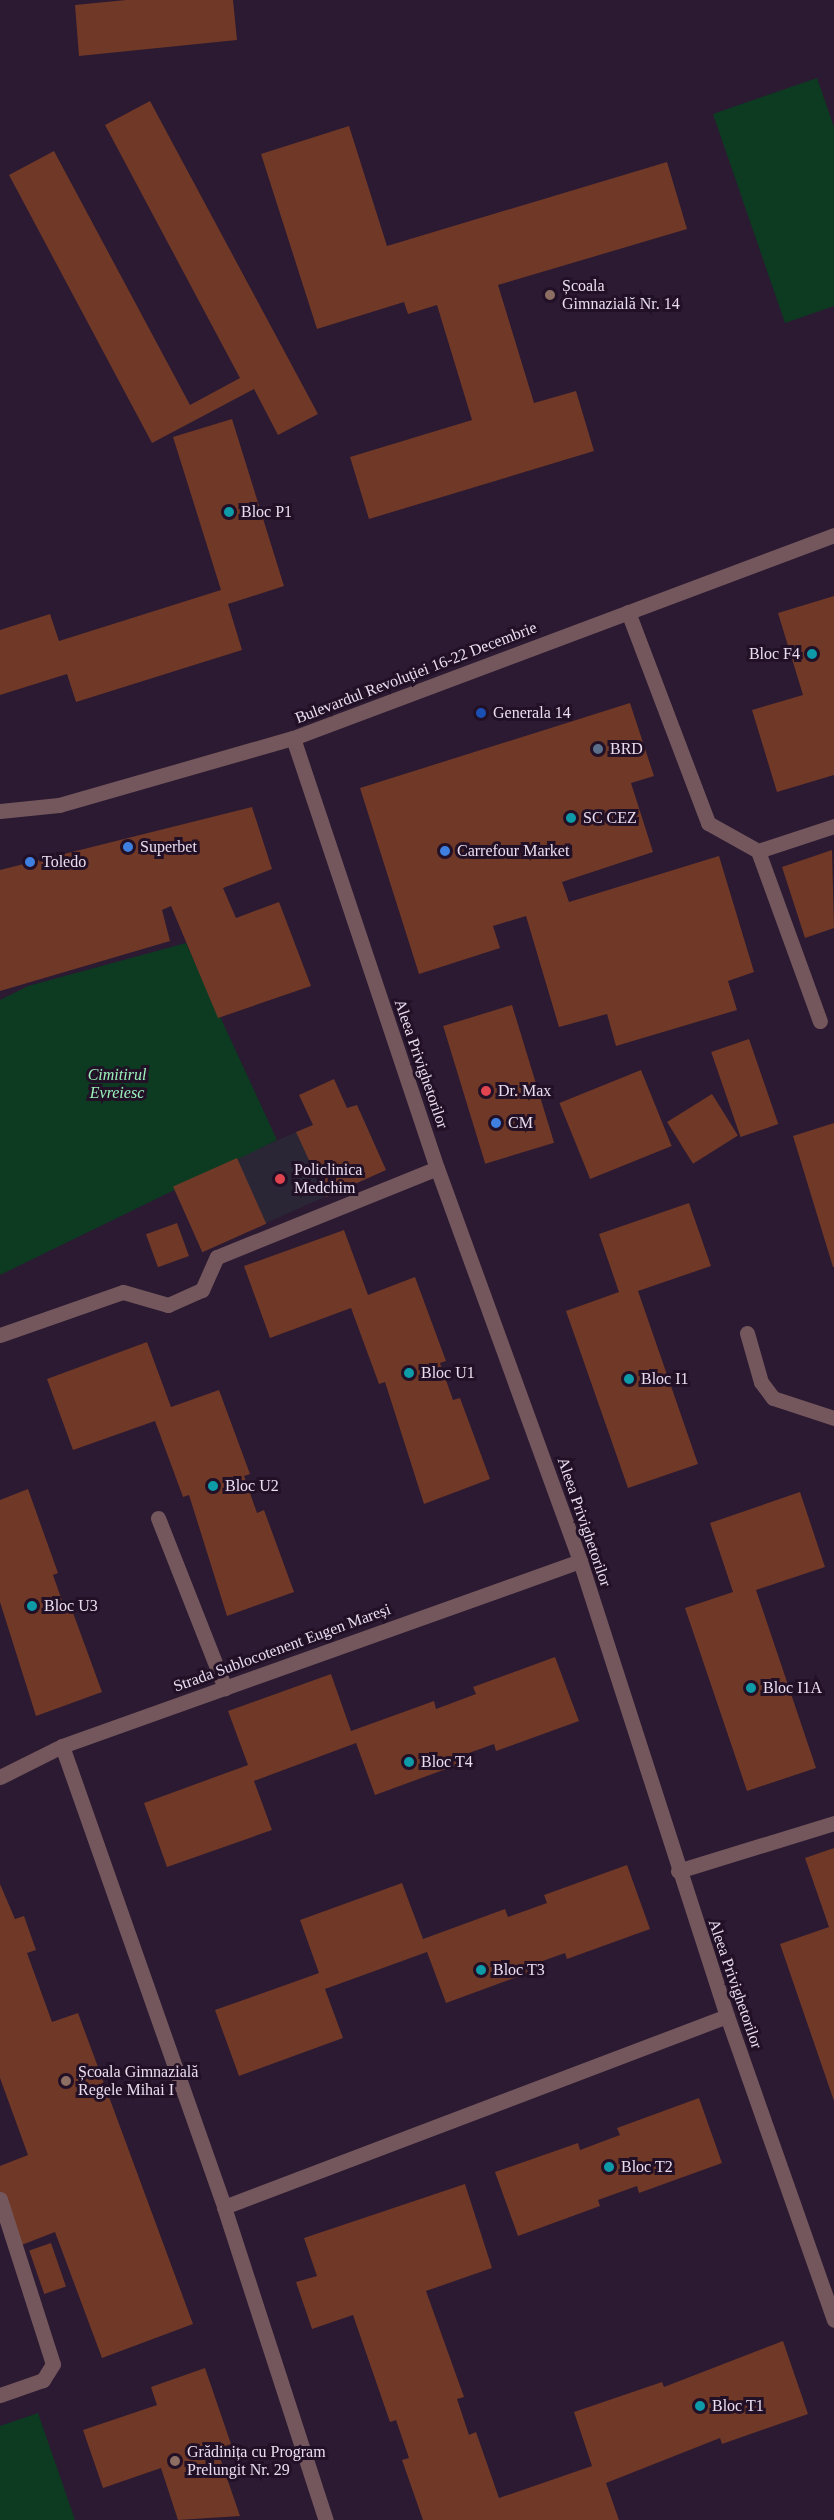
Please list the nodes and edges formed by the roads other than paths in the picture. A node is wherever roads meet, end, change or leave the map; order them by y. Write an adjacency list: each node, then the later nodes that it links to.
1 (834, 535): 2 (street, Bulevardul Revoluției 16-22 Decembrie)
2 (628, 612): 3 (street, Bulevardul Revoluției 16-22 Decembrie); 6 (street)
3 (293, 738): 4 (street, Bulevardul Revoluției 16-22 Decembrie); 8 (street, Aleea Privighetorilor)
4 (0, 811)
5 (834, 826): 6 (street)
6 (758, 851): 7 (street)
7 (820, 1021)
8 (437, 1168): 10 (street); 13 (street, Aleea Privighetorilor)
9 (747, 1333): 11 (street)
10 (0, 1335)
11 (834, 1418)
12 (158, 1518): 14 (street)
13 (580, 1561): 14 (street, Strada Sublocotenent Eugen Mareși); 18 (street, Aleea Privighetorilor)
14 (225, 1688): 15 (street, Strada Sublocotenent Eugen Mareși)
15 (62, 1746): 16 (street, Strada Sublocotenent Eugen Mareși); 21 (street)
16 (0, 1777)
17 (834, 1822): 18 (street)
18 (678, 1871): 19 (street, Aleea Privighetorilor)
19 (727, 2016): 21 (street); 22 (street, Aleea Privighetorilor)
20 (0, 2199): 23 (street)
21 (224, 2206): 24 (street)
22 (834, 2320)
23 (0, 2395)
24 (326, 2520)

